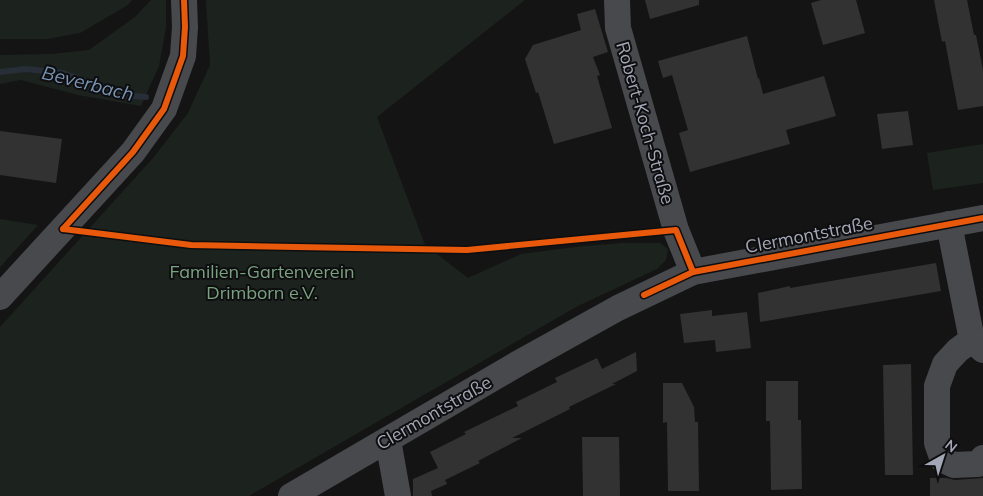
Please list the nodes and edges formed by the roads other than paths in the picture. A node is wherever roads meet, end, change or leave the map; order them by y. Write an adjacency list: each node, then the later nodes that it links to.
1 (184, 0): 6 (street)
2 (617, 0): 5 (street, Robert-Koch-Straße)
3 (983, 218): 4 (street, Clermontstraße)
4 (949, 224): 5 (street, Clermontstraße); 7 (street)
5 (693, 272): 8 (street, Clermontstraße)
6 (0, 297)
7 (978, 345): 9 (street)
8 (388, 440): 10 (street, Clermontstraße); 11 (street)
9 (983, 458)
10 (291, 496)
11 (398, 496)

